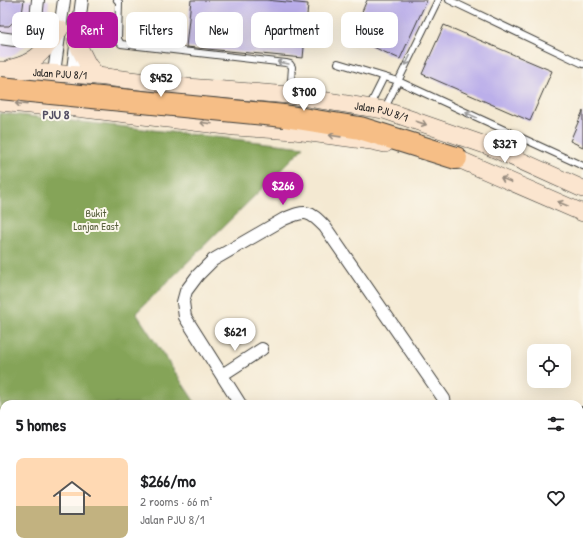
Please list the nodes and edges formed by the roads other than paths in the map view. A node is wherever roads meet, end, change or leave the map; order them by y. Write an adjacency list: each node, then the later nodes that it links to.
1 (38, 0): 9 (street)
2 (64, 0): 8 (street)
3 (82, 0): 7 (street)
4 (117, 0): 20 (lane, one-way to 4)
5 (438, 0): 19 (lane, one-way to 19)
6 (449, 0): 13 (lane)
7 (80, 12)
8 (60, 29): 14 (street); 16 (main road)
9 (0, 38)
10 (75, 48): 15 (street)
11 (80, 48): 17 (main road)
12 (338, 63): 18 (lane)
13 (583, 64)
14 (54, 74): 15 (main road, Jalan PJU 8/1); 16 (main road, Jalan PJU 8/1); 22 (street)
15 (72, 74): 17 (main road, Jalan PJU 8/1); 23 (street)
16 (1, 76): 25 (highway, bridge)
17 (97, 76): 20 (main road, Jalan PJU 8/1)
18 (384, 77): 19 (lane); 24 (lane)
19 (398, 81): 24 (lane); 26 (lane, one-way to 19)
20 (289, 95): 24 (main road, Jalan PJU 8/1)
21 (0, 102): 22 (main road, one-way to 21)
22 (49, 107): 23 (main road)
23 (68, 107): 25 (main road, one-way to 23)
24 (377, 108): 27 (main road, Jalan PJU 8/1, one-way to 27)
25 (456, 158): 28 (main road, one-way to 25)
26 (583, 166)
27 (583, 189)
28 (583, 213)
29 (262, 349): 30 (street)
30 (222, 375): 31 (street); 32 (street)
31 (238, 400)
32 (444, 400)

